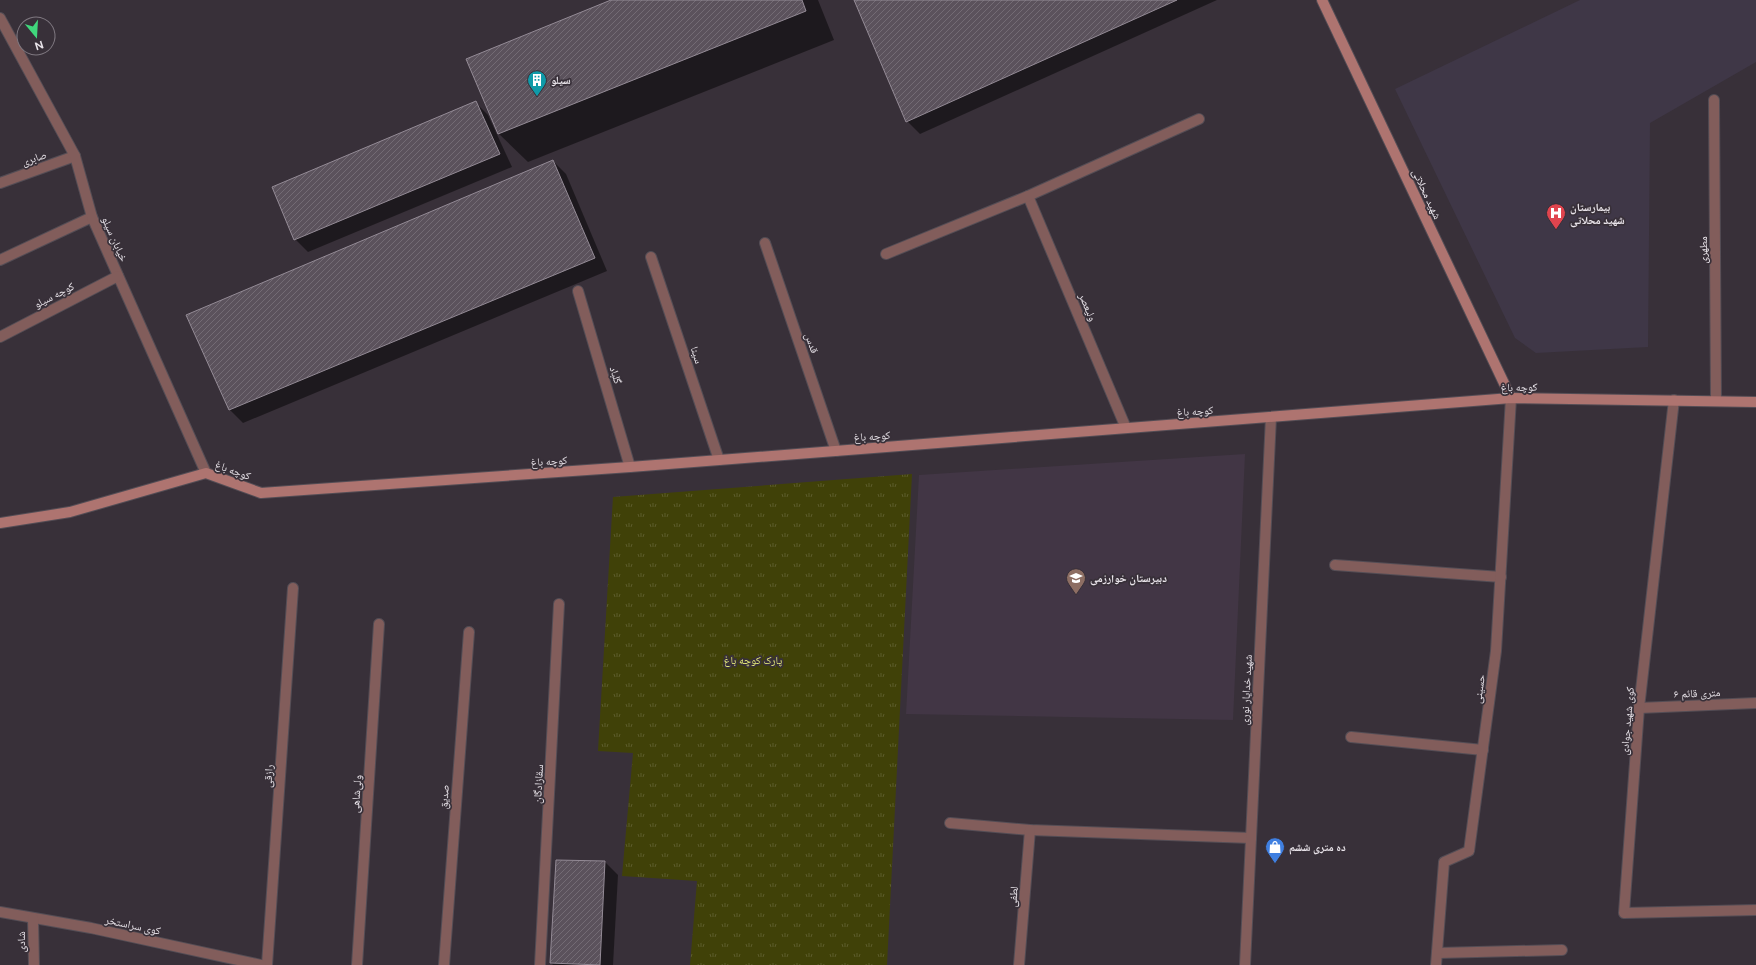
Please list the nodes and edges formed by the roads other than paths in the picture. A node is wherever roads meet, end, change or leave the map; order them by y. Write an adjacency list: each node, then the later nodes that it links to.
1 (1322, 0): 16 (main road, شهید محلاتی)
2 (0, 18): 5 (street, خیابان سیلو)
3 (1714, 100): 18 (street, مطهری)
4 (1200, 119): 7 (street)
5 (75, 156): 6 (street, صابری); 8 (street, خیابان سیلو)
6 (0, 183)
7 (1028, 196): 10 (street); 21 (street, ولیعصر)
8 (92, 217): 12 (street); 13 (street, خیابان سیلو)
9 (765, 244): 22 (street, قدس)
10 (886, 254)
11 (652, 257): 23 (street, سینا)
12 (0, 260)
13 (118, 276): 15 (street, کوچه سیلو); 25 (street, خیابان سیلو)
14 (578, 291): 24 (street, گلباد)
15 (0, 337)
16 (1511, 398): 17 (main road, کوچه باغ); 20 (main road, کوچه باغ); 28 (street, حسینی)
17 (1674, 400): 18 (main road, کوچه باغ); 34 (street, کوی شهید جوادی)
18 (1716, 401): 19 (main road, کوچه باغ)
19 (1756, 402)
20 (1271, 417): 21 (main road, کوچه باغ); 39 (street, شهید خدایار نوری)
21 (1126, 428): 22 (main road, کوچه باغ)
22 (836, 451): 23 (main road, کوچه باغ)
23 (719, 460): 24 (main road, کوچه باغ)
24 (630, 467): 25 (main road, کوچه باغ)
25 (206, 473): 26 (main road, کوچه باغ)
26 (0, 523)
27 (1335, 565): 28 (street)
28 (1501, 577): 36 (street, حسینی)
29 (293, 588): 47 (street, رازقی)
30 (559, 604): 50 (street, سقازادگان)
31 (379, 624): 48 (street, ولی‌شاهی)
32 (469, 632): 49 (street, صدیق)
33 (1756, 703): 34 (street, ۶ متری قائم)
34 (1639, 708): 40 (street, کوی شهید جوادی)
35 (1351, 737): 36 (street)
36 (1483, 750): 44 (street, حسینی)
37 (950, 823): 38 (street)
38 (1030, 830): 39 (street); 51 (street, لطفی)
39 (1251, 838): 52 (street, شهید خدایار نوری)
40 (1756, 910)
41 (0, 912): 42 (street, کوی سراستخر)
42 (33, 918): 45 (street, شادی); 46 (street, کوی سراستخر)
43 (1562, 950): 44 (street)
44 (1436, 953): 53 (street, حسینی)
45 (34, 965)
46 (261, 965)
47 (267, 965)
48 (357, 965)
49 (444, 965)
50 (540, 965)
51 (1020, 965)
52 (1245, 965)
53 (1436, 965)

